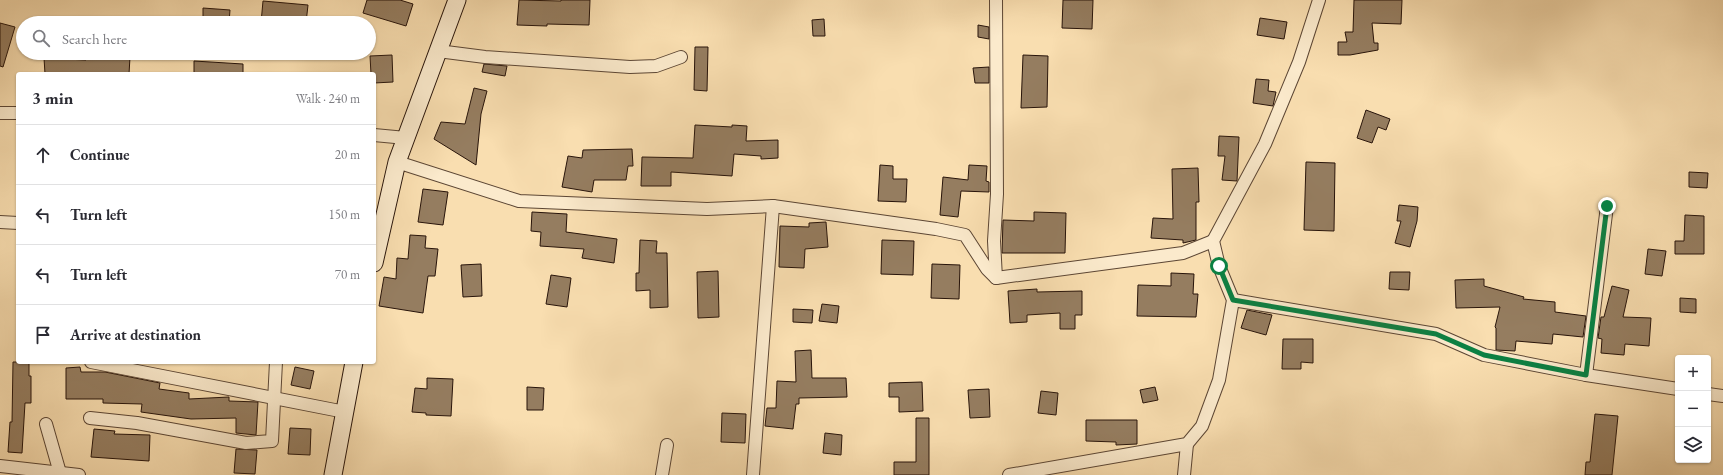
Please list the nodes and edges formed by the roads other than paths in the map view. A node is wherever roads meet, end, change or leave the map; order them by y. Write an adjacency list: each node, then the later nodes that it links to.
1 (457, 0): 4 (main road)
2 (996, 0): 17 (street)
3 (1319, 0): 15 (street)
4 (438, 51): 5 (street); 9 (main road)
5 (680, 57)
6 (0, 113): 7 (street)
7 (16, 113)
8 (376, 135): 9 (street)
9 (406, 138): 10 (main road)
10 (397, 162): 11 (street); 16 (main road)
11 (773, 206): 17 (street); 37 (street)
12 (1607, 206): 22 (street)
13 (0, 222): 14 (street)
14 (16, 223)
15 (1213, 241): 17 (street); 18 (street)
16 (376, 254)
17 (996, 278)
18 (1233, 300): 22 (street); 30 (street)
19 (101, 364): 26 (street)
20 (276, 364): 26 (street)
21 (354, 364): 27 (main road)
22 (1586, 375): 23 (street)
23 (1675, 390)
24 (1711, 394): 25 (street)
25 (1723, 396)
26 (273, 398): 27 (street); 28 (street)
27 (345, 412): 35 (main road)
28 (90, 418)
29 (46, 424): 33 (street)
30 (1187, 444): 38 (street); 39 (street)
31 (667, 445): 36 (street)
32 (0, 466): 33 (street)
33 (60, 473): 34 (street)
34 (79, 475)
35 (333, 475)
36 (662, 475)
37 (753, 475)
38 (1009, 475)
39 (1184, 475)

